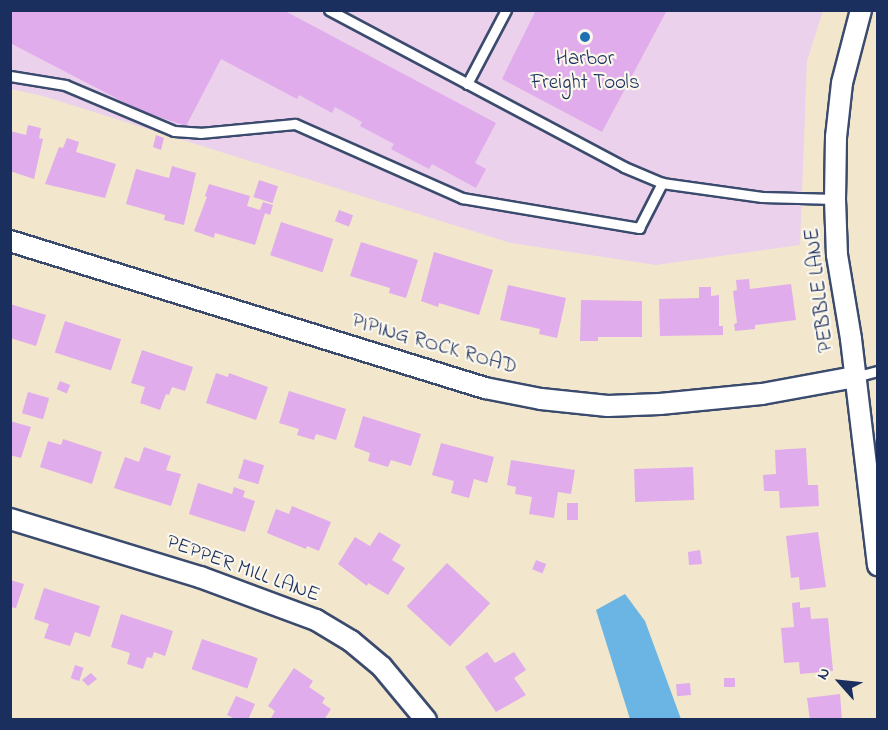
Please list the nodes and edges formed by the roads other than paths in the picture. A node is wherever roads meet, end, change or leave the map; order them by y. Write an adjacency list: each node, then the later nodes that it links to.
1 (329, 10): 5 (lane)
2 (506, 10): 5 (lane)
3 (861, 10): 7 (street, PEBBLE LANE)
4 (10, 76): 6 (lane)
5 (467, 84): 6 (lane)
6 (662, 183): 7 (lane)
7 (835, 199): 10 (street, PEBBLE LANE)
8 (10, 241): 10 (street, PIPING ROCK ROAD)
9 (878, 371): 10 (lane)
10 (855, 378): 12 (street, PEBBLE LANE)
11 (10, 519): 13 (street, PEPPER MILL LANE)
12 (878, 565)
13 (426, 720)

